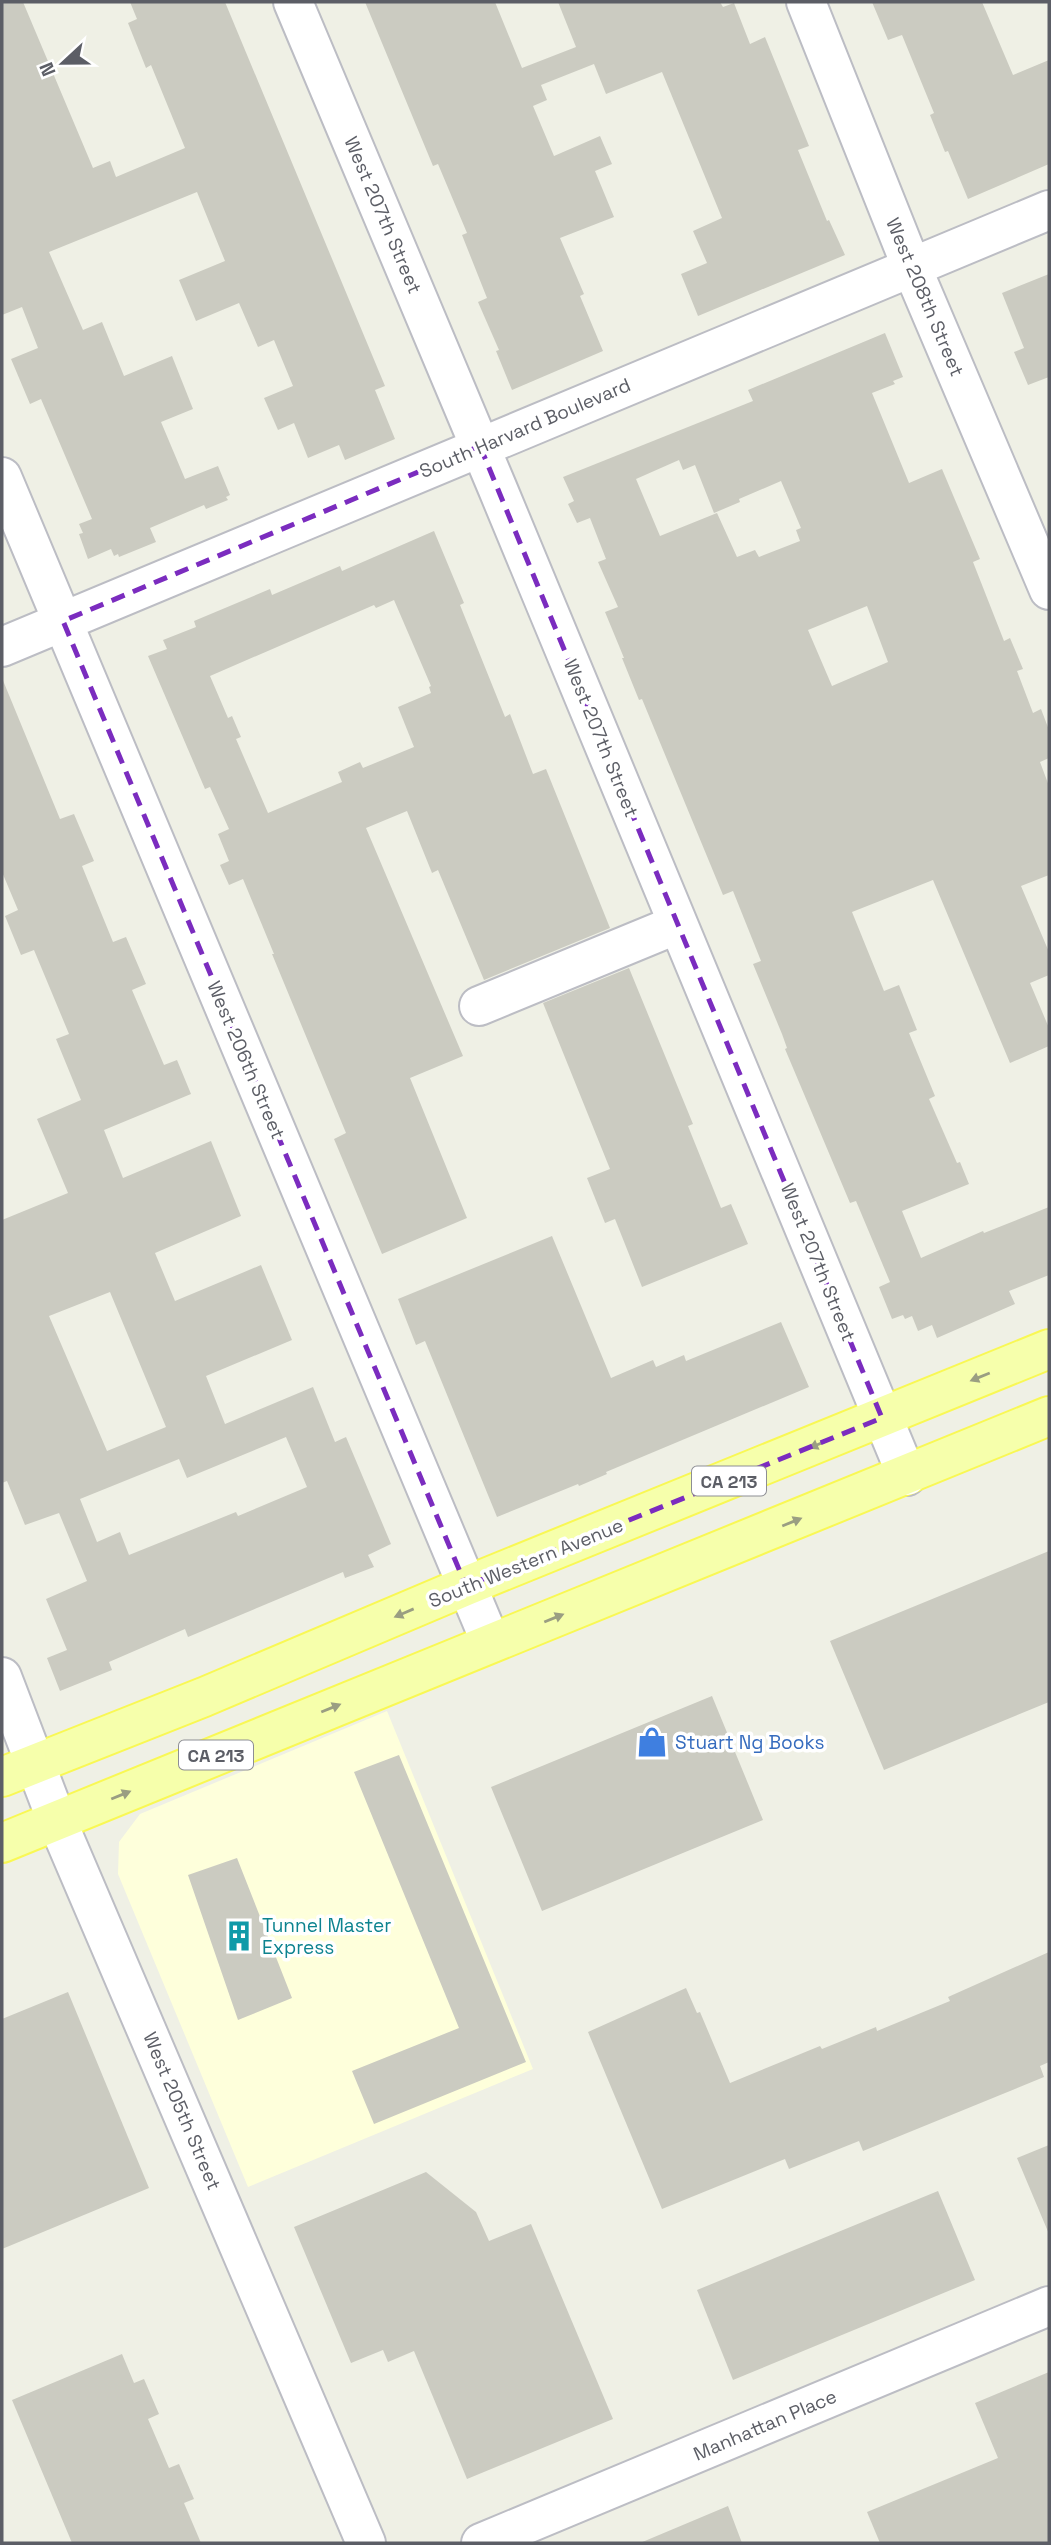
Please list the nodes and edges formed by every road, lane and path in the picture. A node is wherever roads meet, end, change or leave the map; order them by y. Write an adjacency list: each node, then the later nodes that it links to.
1 (293, 2): 5 (street, West 207th Street)
2 (806, 2): 4 (street, West 208th Street)
3 (1049, 210): 4 (street, South Harvard Boulevard)
4 (912, 268): 5 (street, South Harvard Boulevard); 7 (street, West 208th Street)
5 (480, 446): 8 (street, South Harvard Boulevard); 10 (street, West 207th Street)
6 (2, 477): 8 (street, West 206th Street)
7 (1049, 590)
8 (62, 621): 9 (street, South Harvard Boulevard); 16 (street, West 206th Street)
9 (2, 647)
10 (678, 924): 11 (street); 14 (street, West 207th Street)
11 (479, 1006)
12 (1049, 1349): 14 (main road, South Western Avenue / CA 213, one-way to 14)
13 (1049, 1416): 15 (main road, CA 213)
14 (882, 1418): 15 (street, West 207th Street); 16 (main road, South Western Avenue / CA 213, one-way to 16)
15 (907, 1476): 17 (main road, CA 213, one-way to 15)
16 (467, 1586): 17 (street, West 206th Street); 19 (main road, South Western Avenue / CA 213, one-way to 19)
17 (491, 1643): 20 (main road, CA 213, one-way to 17)
18 (2, 1677): 19 (street, West 205th Street)
19 (19, 1770): 20 (street, West 205th Street)
20 (57, 1821): 21 (main road, CA 213); 23 (street, West 205th Street)
21 (2, 1843)
22 (1049, 2306): 24 (street, Manhattan Place)
23 (366, 2543)
24 (481, 2543)

